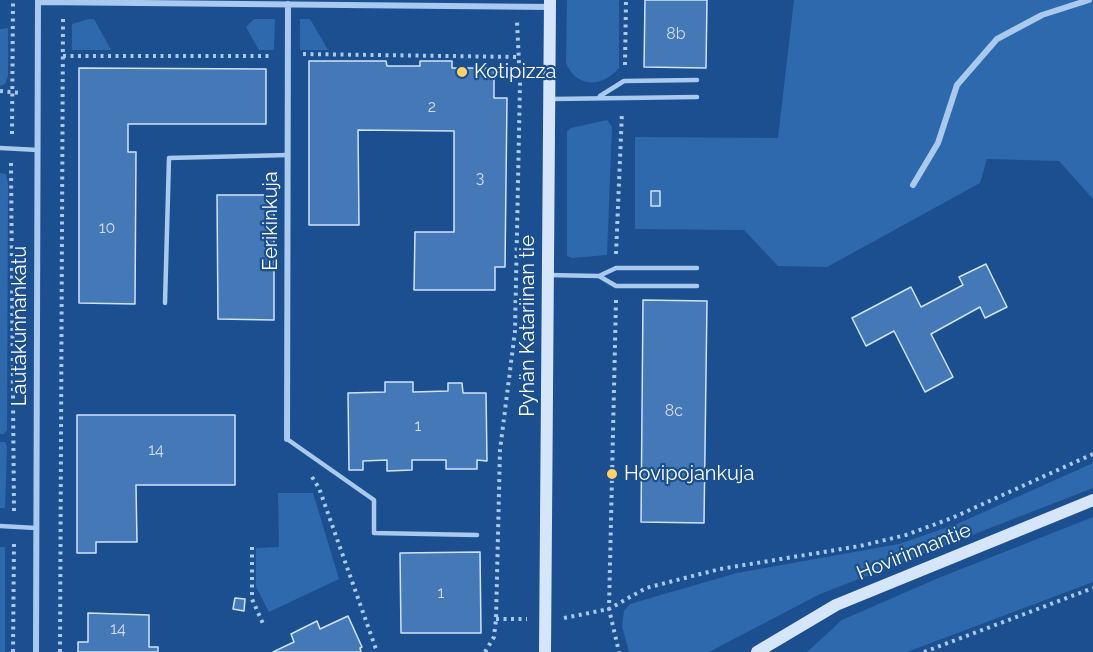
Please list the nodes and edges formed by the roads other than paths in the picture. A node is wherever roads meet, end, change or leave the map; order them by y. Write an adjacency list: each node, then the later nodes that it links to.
1 (1089, 0): 12 (street)
2 (38, 1): 3 (street); 10 (street, Lautakunnankatu)
3 (288, 4): 4 (street); 11 (street, Eerikinkuja)
4 (550, 4): 8 (street, Pyhän Katariinan tie)
5 (697, 80): 7 (lane)
6 (697, 97): 7 (lane)
7 (598, 98): 8 (lane)
8 (549, 99): 14 (street, Pyhän Katariinan tie)
9 (0, 148): 10 (lane)
10 (38, 150): 21 (street, Lautakunnankatu)
11 (288, 155): 17 (lane); 18 (street, Eerikinkuja)
12 (913, 185)
13 (697, 268): 15 (lane)
14 (548, 275): 15 (lane); 24 (street, Pyhän Katariinan tie)
15 (599, 276): 16 (lane)
16 (696, 286)
17 (165, 303)
18 (287, 439): 22 (lane)
19 (1093, 500): 25 (street, Hovirinnantie)
20 (0, 526): 21 (lane)
21 (36, 528): 23 (street, Lautakunnankatu)
22 (477, 535)
23 (36, 652)
24 (545, 652)
25 (757, 652)

